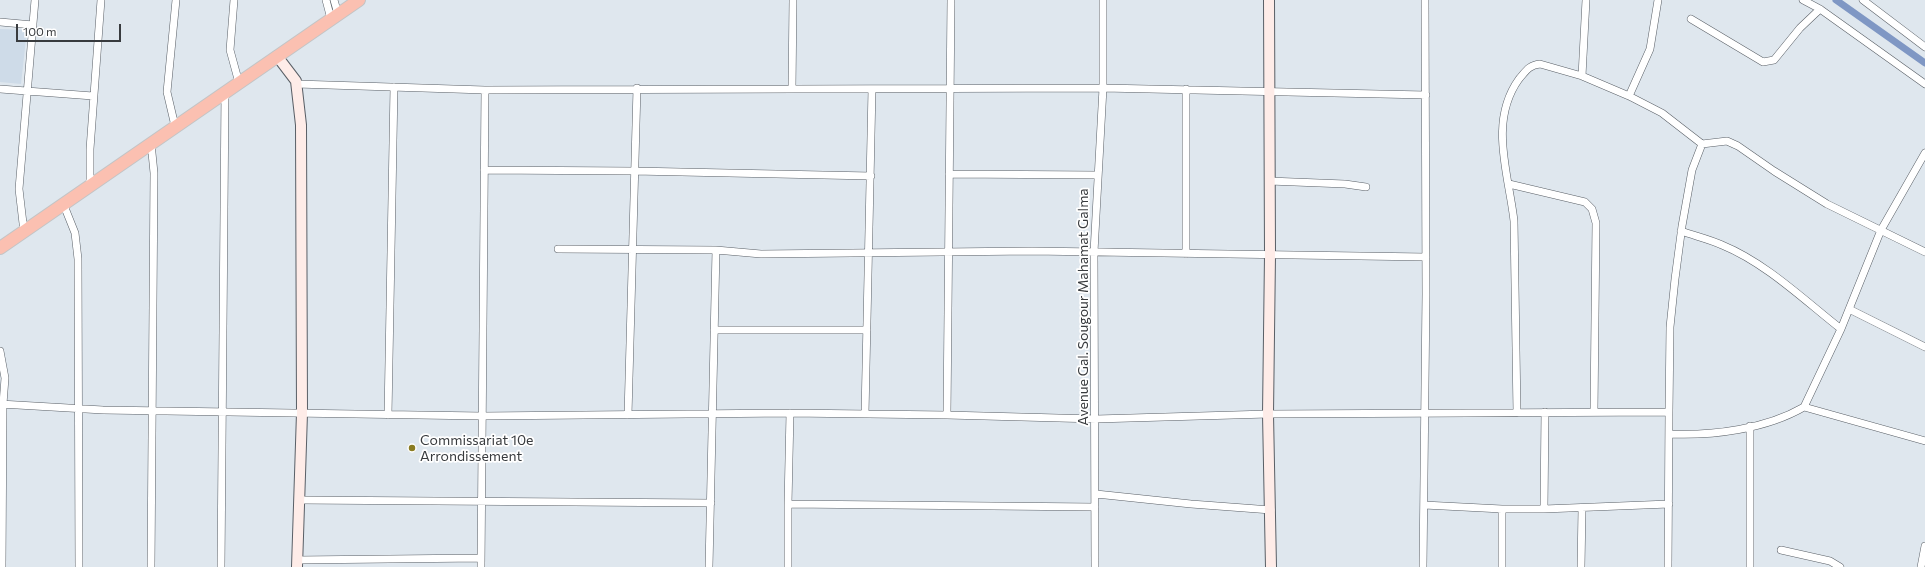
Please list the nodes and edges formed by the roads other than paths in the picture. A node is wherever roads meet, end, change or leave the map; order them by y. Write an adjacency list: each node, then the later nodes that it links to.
1 (35, 0): 21 (street)
2 (101, 0): 41 (street)
3 (176, 0): 43 (street)
4 (234, 0): 25 (street)
5 (326, 0): 18 (street)
6 (334, 0): 18 (street)
7 (359, 0): 18 (highway)
8 (793, 0): 32 (street)
9 (951, 0): 34 (street)
10 (1103, 0): 30 (street, Avenue Gal. Sougour Mahamat Galma)
11 (1269, 0): 38 (main road)
12 (1426, 0): 40 (street)
13 (1586, 0): 24 (street)
14 (1658, 0): 42 (street)
15 (1803, 0): 17 (street)
16 (1863, 0): 22 (street)
17 (1820, 9): 19 (street); 27 (street)
18 (335, 16): 23 (highway)
19 (1691, 20)
20 (0, 22): 21 (street)
21 (33, 25): 37 (street)
22 (1924, 43)
23 (277, 56): 25 (highway); 26 (main road)
24 (1582, 76): 42 (street); 53 (street)
25 (239, 83): 39 (highway)
26 (297, 84): 28 (street); 85 (main road)
27 (1925, 84)
28 (394, 87): 36 (street); 94 (street)
29 (637, 88): 32 (street); 36 (street); 48 (street)
30 (1103, 88): 34 (street); 35 (street); 50 (street, Avenue Gal. Sougour Mahamat Galma)
31 (0, 89): 37 (street)
32 (792, 89): 33 (street)
33 (872, 89): 34 (street); 51 (street)
34 (949, 89): 49 (street)
35 (1186, 89): 38 (street); 68 (street)
36 (485, 90): 47 (street)
37 (28, 91): 41 (street); 59 (street)
38 (1268, 91): 40 (street); 52 (main road)
39 (225, 92): 43 (highway); 81 (street)
40 (1426, 95): 70 (street)
41 (93, 96): 54 (street)
42 (1629, 96): 45 (street)
43 (175, 126): 44 (highway)
44 (151, 142): 54 (highway); 80 (street)
45 (1702, 144): 57 (street); 58 (street)
46 (1925, 153): 57 (street)
47 (484, 170): 48 (street); 95 (street)
48 (634, 171): 51 (street); 62 (street)
49 (949, 174): 50 (street); 67 (street)
50 (1097, 175): 65 (street, Avenue Gal. Sougour Mahamat Galma)
51 (871, 176): 64 (street)
52 (1269, 181): 55 (street); 69 (main road)
53 (1509, 184): 83 (street); 88 (street)
54 (90, 185): 56 (highway)
55 (1366, 187)
56 (63, 203): 59 (highway); 79 (street)
57 (1881, 230): 66 (street); 71 (street)
58 (1681, 231): 72 (street); 84 (street)
59 (24, 232): 60 (highway)
60 (0, 248)
61 (558, 249): 62 (street)
62 (633, 249): 63 (street); 91 (street)
63 (716, 250): 64 (street); 73 (street)
64 (870, 252): 67 (street); 74 (street)
65 (1094, 252): 67 (street); 68 (street); 96 (street, Avenue Gal. Sougour Mahamat Galma)
66 (1925, 252)
67 (948, 253): 93 (street)
68 (1186, 254): 69 (street)
69 (1270, 255): 70 (street); 90 (main road)
70 (1426, 257): 87 (street)
71 (1849, 310): 72 (street); 75 (street)
72 (1841, 329): 78 (street)
73 (714, 330): 74 (street); 92 (street)
74 (867, 330): 89 (street)
75 (1925, 347)
76 (0, 351): 77 (street)
77 (1, 404): 79 (street); 117 (street)
78 (1804, 408): 97 (street); 99 (street)
79 (78, 409): 80 (street); 118 (street)
80 (153, 410): 81 (street); 119 (street)
81 (222, 412): 85 (street); 120 (street)
82 (1545, 412): 83 (street); 88 (street); 109 (street)
83 (1594, 412): 84 (street)
84 (1669, 412): 98 (street)
85 (302, 413): 94 (street); 101 (main road)
86 (790, 413): 89 (street); 92 (street); 104 (street)
87 (1424, 413): 88 (street); 90 (street); 105 (street)
88 (1517, 413)
89 (865, 414): 93 (street)
90 (1268, 414): 96 (street); 111 (main road)
91 (628, 415): 92 (street); 95 (street)
92 (712, 415): 103 (street)
93 (947, 415): 96 (street)
94 (388, 416): 95 (street)
95 (482, 416): 102 (street)
96 (1096, 419): 100 (street, Avenue Gal. Sougour Mahamat Galma)
97 (1750, 426): 98 (street); 130 (street)
98 (1669, 434): 106 (street)
99 (1925, 440)
100 (1096, 494): 107 (street, Avenue Gal. Sougour Mahamat Galma); 111 (street)
101 (299, 500): 102 (street); 115 (main road)
102 (481, 501): 103 (street); 114 (street)
103 (711, 503): 122 (street)
104 (788, 504): 107 (street); 123 (street)
105 (1424, 504): 108 (street); 126 (street)
106 (1669, 504): 110 (street); 129 (street)
107 (1095, 507): 124 (street, Avenue Gal. Sougour Mahamat Galma)
108 (1502, 509): 109 (street); 127 (street)
109 (1544, 509): 110 (street)
110 (1582, 509): 128 (street)
111 (1272, 510): 125 (main road)
112 (1925, 546): 132 (street)
113 (1781, 550): 116 (street)
114 (481, 558): 115 (street); 121 (street)
115 (297, 563)
116 (1830, 564): 131 (street)
117 (2, 567)
118 (80, 567)
119 (151, 567)
120 (221, 567)
121 (481, 567)
122 (709, 567)
123 (788, 567)
124 (1095, 567)
125 (1271, 567)
126 (1423, 567)
127 (1502, 567)
128 (1581, 567)
129 (1668, 567)
130 (1750, 567)
131 (1840, 567)
132 (1921, 567)

